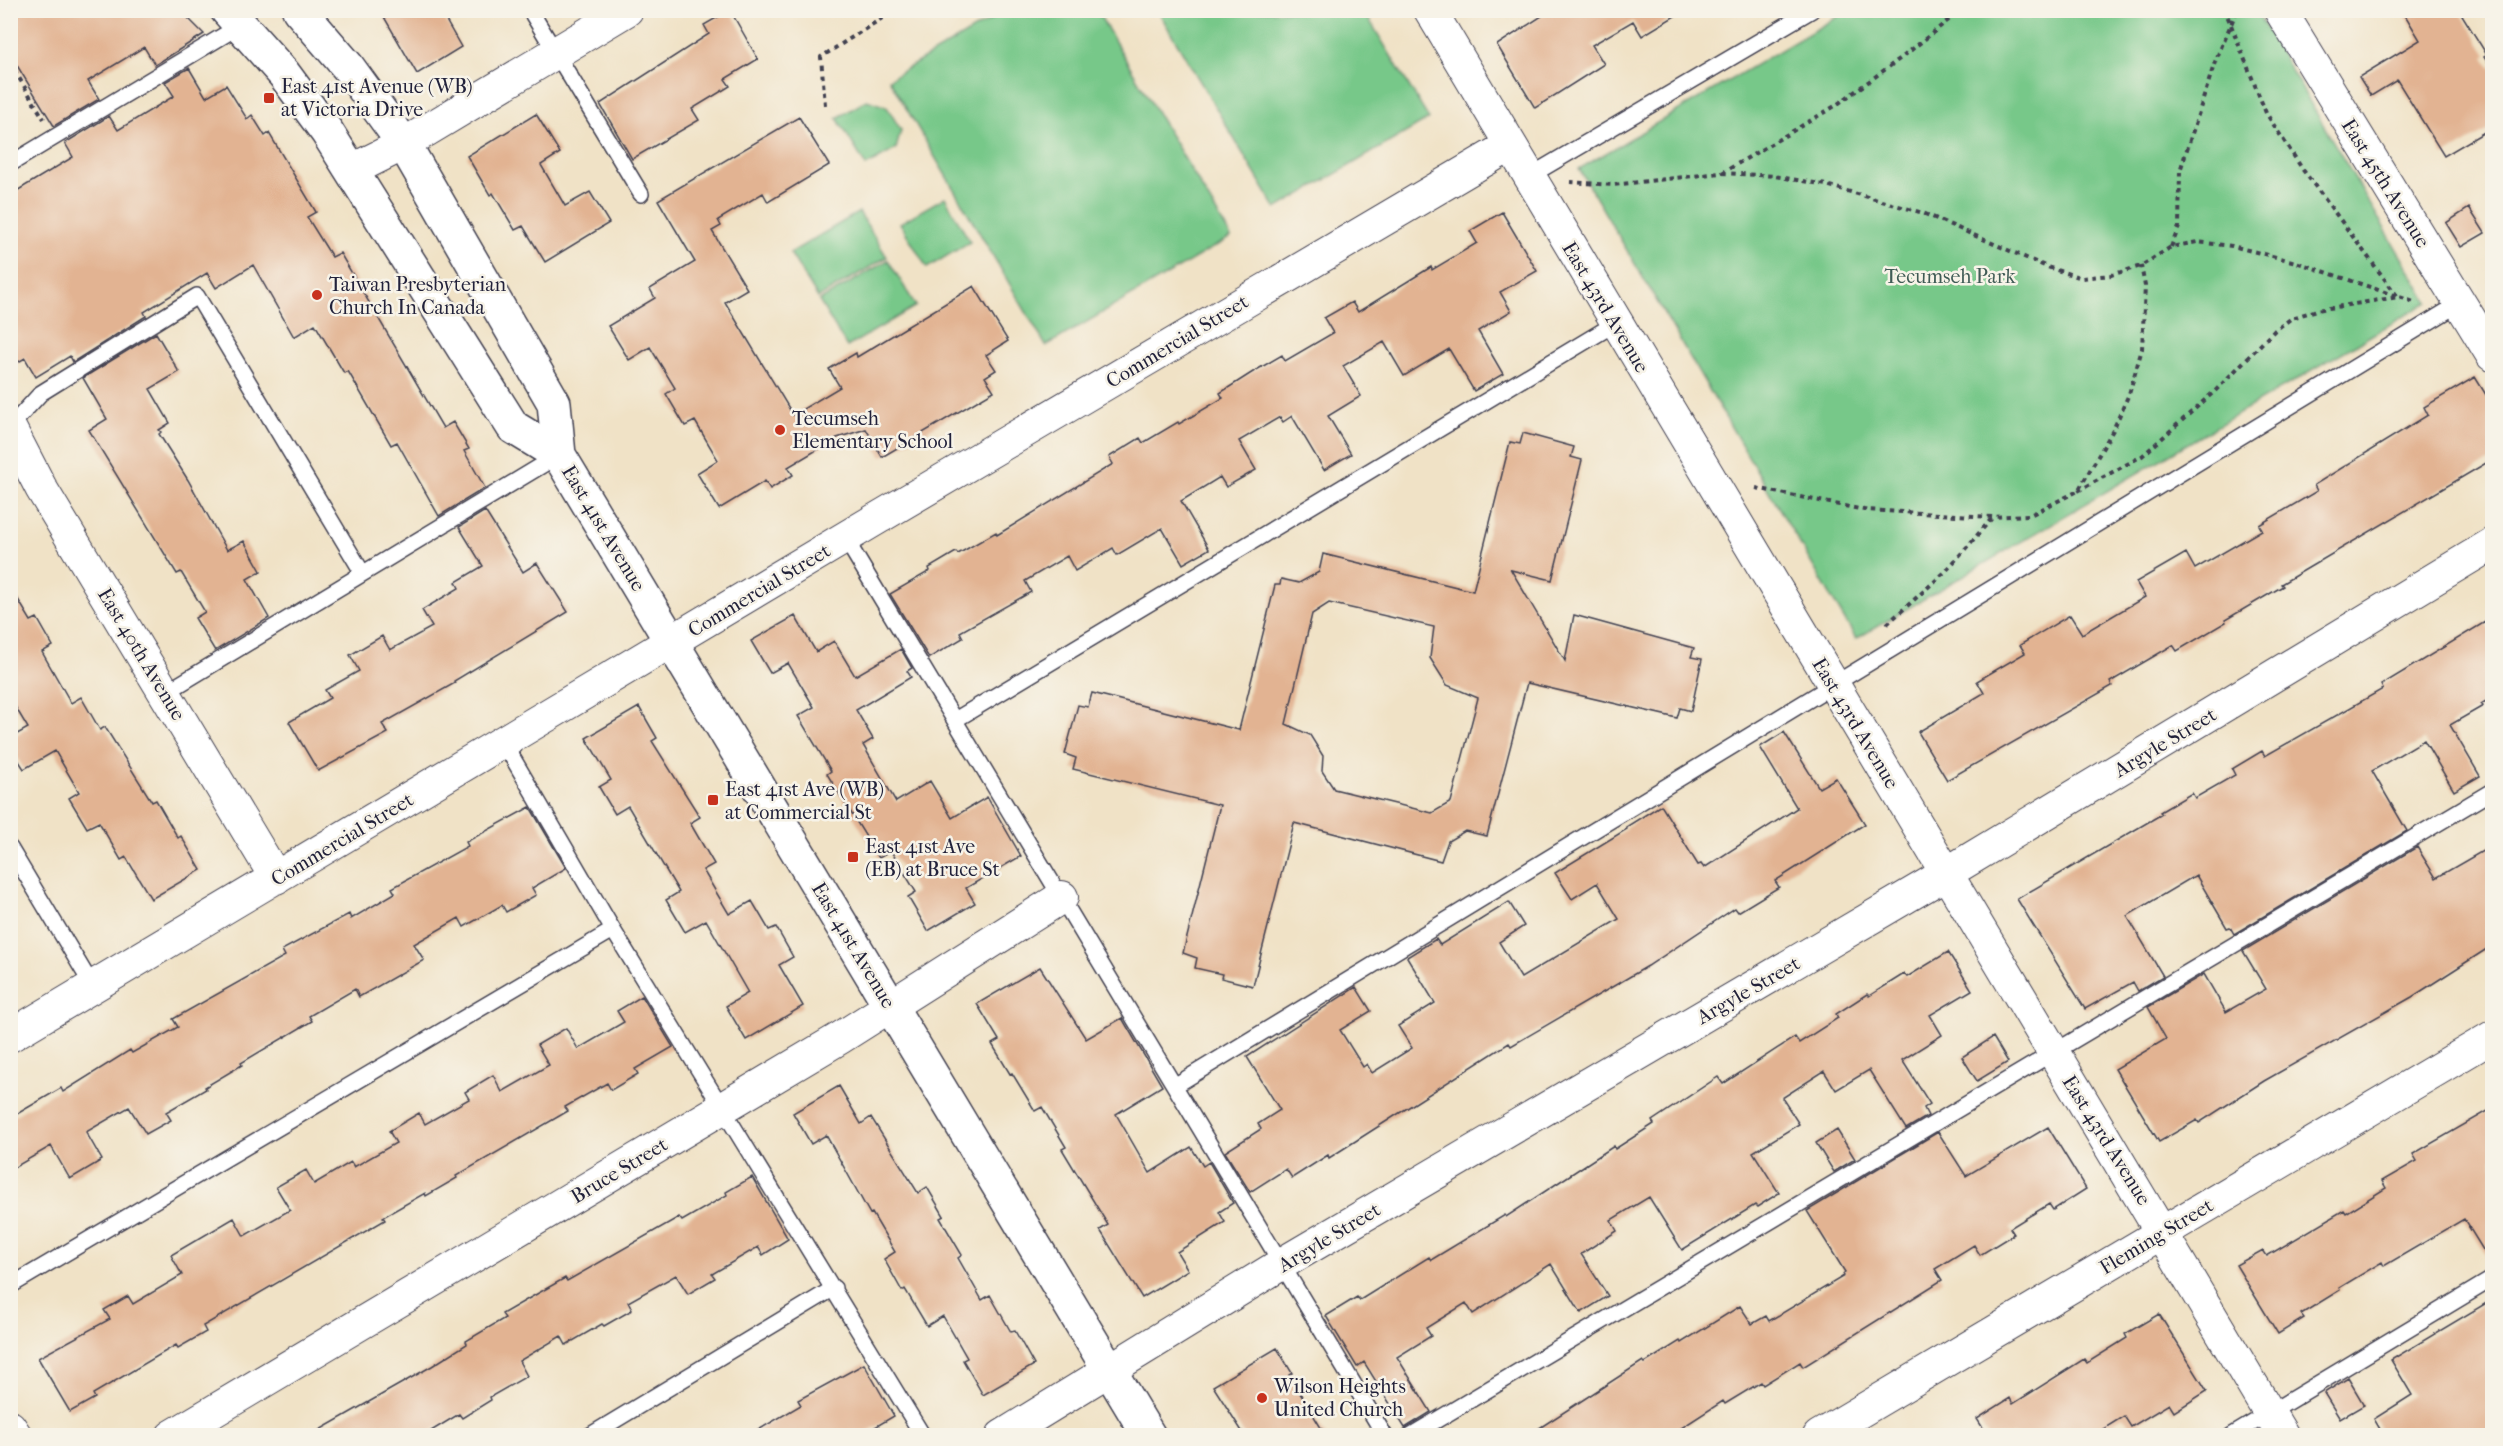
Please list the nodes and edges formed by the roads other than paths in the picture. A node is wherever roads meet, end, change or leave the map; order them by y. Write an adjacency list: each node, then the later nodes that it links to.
1 (299, 10): 9 (main road, East 41st Avenue)
2 (530, 10): 8 (lane)
3 (627, 10): 8 (street)
4 (1430, 10): 10 (street, East 43rd Avenue)
5 (1812, 10): 13 (lane)
6 (2280, 11): 15 (street, East 45th Avenue)
7 (234, 18): 11 (lane); 12 (main road, East 41st Avenue)
8 (556, 53): 9 (street); 14 (lane)
9 (404, 144): 12 (street); 19 (main road, East 41st Avenue)
10 (1509, 146): 13 (street, East 43rd Avenue); 20 (street, Commercial Street)
11 (10, 164)
12 (352, 170): 19 (main road, East 41st Avenue)
13 (1528, 177): 16 (street, East 43rd Avenue)
14 (641, 194)
15 (2460, 303): 17 (street, East 45th Avenue); 24 (lane)
16 (1616, 323): 24 (street, East 43rd Avenue); 26 (lane)
17 (2493, 355)
18 (10, 428): 22 (lane); 25 (street, East 40th Avenue)
19 (559, 454): 22 (lane); 23 (main road, East 41st Avenue)
20 (845, 538): 23 (street, Commercial Street); 26 (lane)
21 (2493, 544): 30 (street, Argyle Street)
22 (362, 572): 25 (lane)
23 (672, 643): 27 (street, Commercial Street); 35 (main road, East 41st Avenue)
24 (1833, 684): 30 (street, East 43rd Avenue); 39 (lane)
25 (165, 693): 31 (street, East 40th Avenue)
26 (956, 720): 32 (lane)
27 (504, 743): 31 (street, Commercial Street); 33 (lane)
28 (2493, 792): 38 (lane)
29 (10, 848): 34 (lane)
30 (1947, 873): 38 (street, East 43rd Avenue); 42 (street, Argyle Street)
31 (276, 878): 34 (street, Commercial Street)
32 (1062, 897): 35 (street, Bruce Street); 39 (lane)
33 (613, 930): 40 (lane); 44 (lane)
34 (93, 987): 36 (street, Commercial Street)
35 (890, 1005): 40 (street, Bruce Street); 46 (main road, East 41st Avenue)
36 (10, 1036)
37 (2493, 1037): 41 (street, Fleming Street)
38 (2053, 1053): 41 (street, East 43rd Avenue); 56 (lane)
39 (1176, 1085): 42 (lane)
40 (723, 1108): 45 (lane); 50 (street, Bruce Street)
41 (2163, 1231): 47 (street, East 43rd Avenue); 57 (street, Fleming Street)
42 (1283, 1263): 46 (street, Argyle Street); 55 (lane)
43 (2493, 1279): 47 (lane)
44 (10, 1286)
45 (834, 1288): 51 (lane); 52 (lane)
46 (1109, 1370): 53 (street, Argyle Street); 54 (main road, East 41st Avenue)
47 (2276, 1424): 58 (lane)
48 (10, 1427): 49 (street)
49 (16, 1436)
50 (172, 1436)
51 (589, 1436)
52 (923, 1436)
53 (1002, 1436)
54 (1149, 1436)
55 (1385, 1436)
56 (1410, 1436)
57 (1819, 1436)
58 (2231, 1436)

